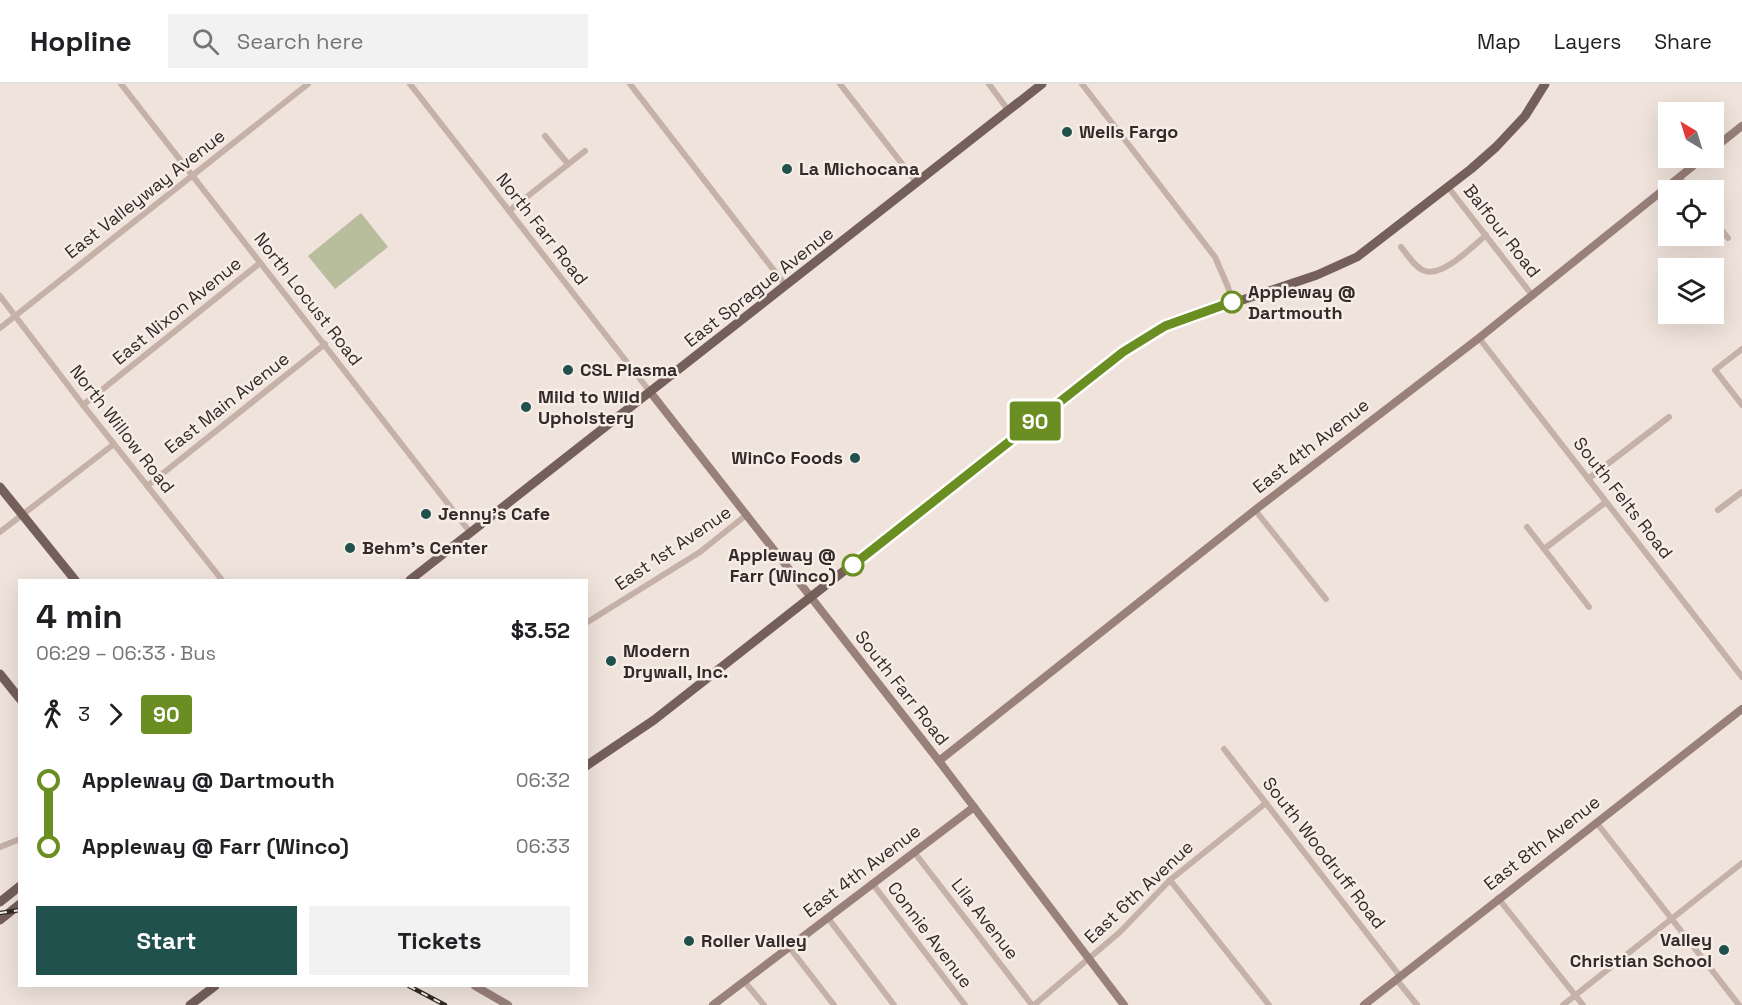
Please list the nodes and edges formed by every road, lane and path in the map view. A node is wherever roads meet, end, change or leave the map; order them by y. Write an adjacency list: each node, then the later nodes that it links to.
1 (121, 84): 17 (street, North Locust Road)
2 (309, 84): 17 (street, East Valleyway Avenue)
3 (410, 84): 22 (street, North Farr Road)
4 (630, 84): 28 (street)
5 (840, 84): 20 (street)
6 (989, 84): 10 (street)
7 (1042, 84): 10 (main road, East Sprague Avenue)
8 (1082, 84): 31 (street)
9 (1545, 84): 21 (main road)
10 (1008, 110): 20 (main road, East Sprague Avenue)
11 (1742, 126): 13 (street)
12 (545, 136): 15 (street)
13 (1724, 140)
14 (585, 151): 15 (street)
15 (568, 164): 22 (street)
16 (1690, 168): 18 (street, East 4th Avenue)
17 (193, 176): 27 (street, North Locust Road); 32 (street, East Valleyway Avenue)
18 (1678, 177): 19 (street); 29 (street, East 4th Avenue)
19 (1681, 180)
20 (917, 183): 28 (main road, East Sprague Avenue)
21 (1448, 187): 24 (street, Balfour Road); 31 (main road)
22 (509, 211): 37 (street, North Farr Road)
23 (1724, 233): 25 (street)
24 (1486, 235): 26 (street); 29 (street, Balfour Road)
25 (1728, 238)
26 (1401, 247)
27 (261, 263): 35 (street, North Locust Road); 38 (street, East Nixon Avenue)
28 (786, 286): 37 (main road, East Sprague Avenue)
29 (1532, 295): 34 (street, East 4th Avenue)
30 (0, 296): 32 (street, North Willow Road)
31 (1232, 302): 58 (main road)
32 (15, 316): 33 (street, East Valleyway Avenue); 38 (street, North Willow Road)
33 (0, 328)
34 (1479, 338): 42 (street, South Felts Road); 47 (street, East 4th Avenue)
35 (325, 344): 43 (street, East Main Avenue); 53 (street, North Locust Road)
36 (1742, 349): 39 (street)
37 (651, 393): 50 (street, South Farr Road); 53 (main road, East Sprague Avenue)
38 (83, 405): 41 (street, North Willow Road)
39 (1742, 405)
40 (1668, 417): 42 (street)
41 (114, 444): 43 (street, North Willow Road); 49 (street)
42 (1588, 479): 46 (street, South Felts Road)
43 (147, 486): 56 (street, North Willow Road)
44 (0, 487): 49 (main road)
45 (1742, 492): 48 (street)
46 (1606, 502): 54 (street); 63 (street, South Felts Road)
47 (1255, 510): 59 (street); 67 (street, East 4th Avenue)
48 (1718, 510)
49 (22, 515): 52 (street); 55 (main road)
50 (745, 516): 58 (street, South Farr Road); 61 (street, East 1st Avenue)
51 (1527, 527): 54 (street)
52 (0, 532)
53 (470, 532): 57 (main road, East Sprague Avenue)
54 (1544, 549): 60 (street)
55 (74, 579)
56 (221, 579)
57 (411, 579)
58 (811, 598): 67 (street, South Farr Road); 68 (main road)
59 (1326, 599)
60 (1589, 607)
61 (588, 621)
62 (0, 674): 64 (main road)
63 (1742, 678)
64 (18, 696)
65 (1742, 709): 71 (street, East 8th Avenue)
66 (1224, 749): 69 (street, South Woodruff Road)
67 (939, 761): 70 (street, South Farr Road)
68 (588, 765)
69 (1266, 803): 76 (street, East 6th Avenue); 87 (street, South Woodruff Road)
70 (974, 807): 74 (street, East 4th Avenue); 86 (street, South Farr Road)
71 (1596, 822): 79 (street, East 8th Avenue); 82 (street)
72 (18, 840): 73 (street)
73 (0, 847)
74 (914, 852): 77 (street, East 4th Avenue); 99 (street, Lila Avenue)
75 (1742, 863): 82 (street)
76 (1170, 880): 86 (street, East 6th Avenue); 101 (street)
77 (872, 883): 83 (street, East 4th Avenue); 98 (street, Connie Avenue)
78 (18, 888): 80 (main road)
79 (1498, 898): 87 (street, East 8th Avenue); 91 (street)
80 (0, 902)
81 (18, 906): 84 (main road)
82 (1672, 917): 91 (street); 106 (street)
83 (828, 918): 85 (street, East 4th Avenue); 97 (street)
84 (0, 920)
85 (789, 947): 88 (street, East 4th Avenue); 96 (street)
86 (1089, 959): 99 (street, East 6th Avenue); 100 (street, South Farr Road)
87 (1398, 978): 102 (street, East 8th Avenue); 103 (street, South Woodruff Road)
88 (744, 981): 94 (street, East 4th Avenue); 95 (street)
89 (477, 987): 93 (street)
90 (212, 988): 92 (main road)
91 (1575, 995): 104 (street); 105 (street)
92 (189, 1005)
93 (508, 1005)
94 (713, 1005)
95 (764, 1005)
96 (834, 1005)
97 (894, 1005)
98 (965, 1005)
99 (1033, 1005)
100 (1124, 1005)
101 (1269, 1005)
102 (1364, 1005)
103 (1417, 1005)
104 (1563, 1005)
105 (1583, 1005)
106 (1738, 1005)

